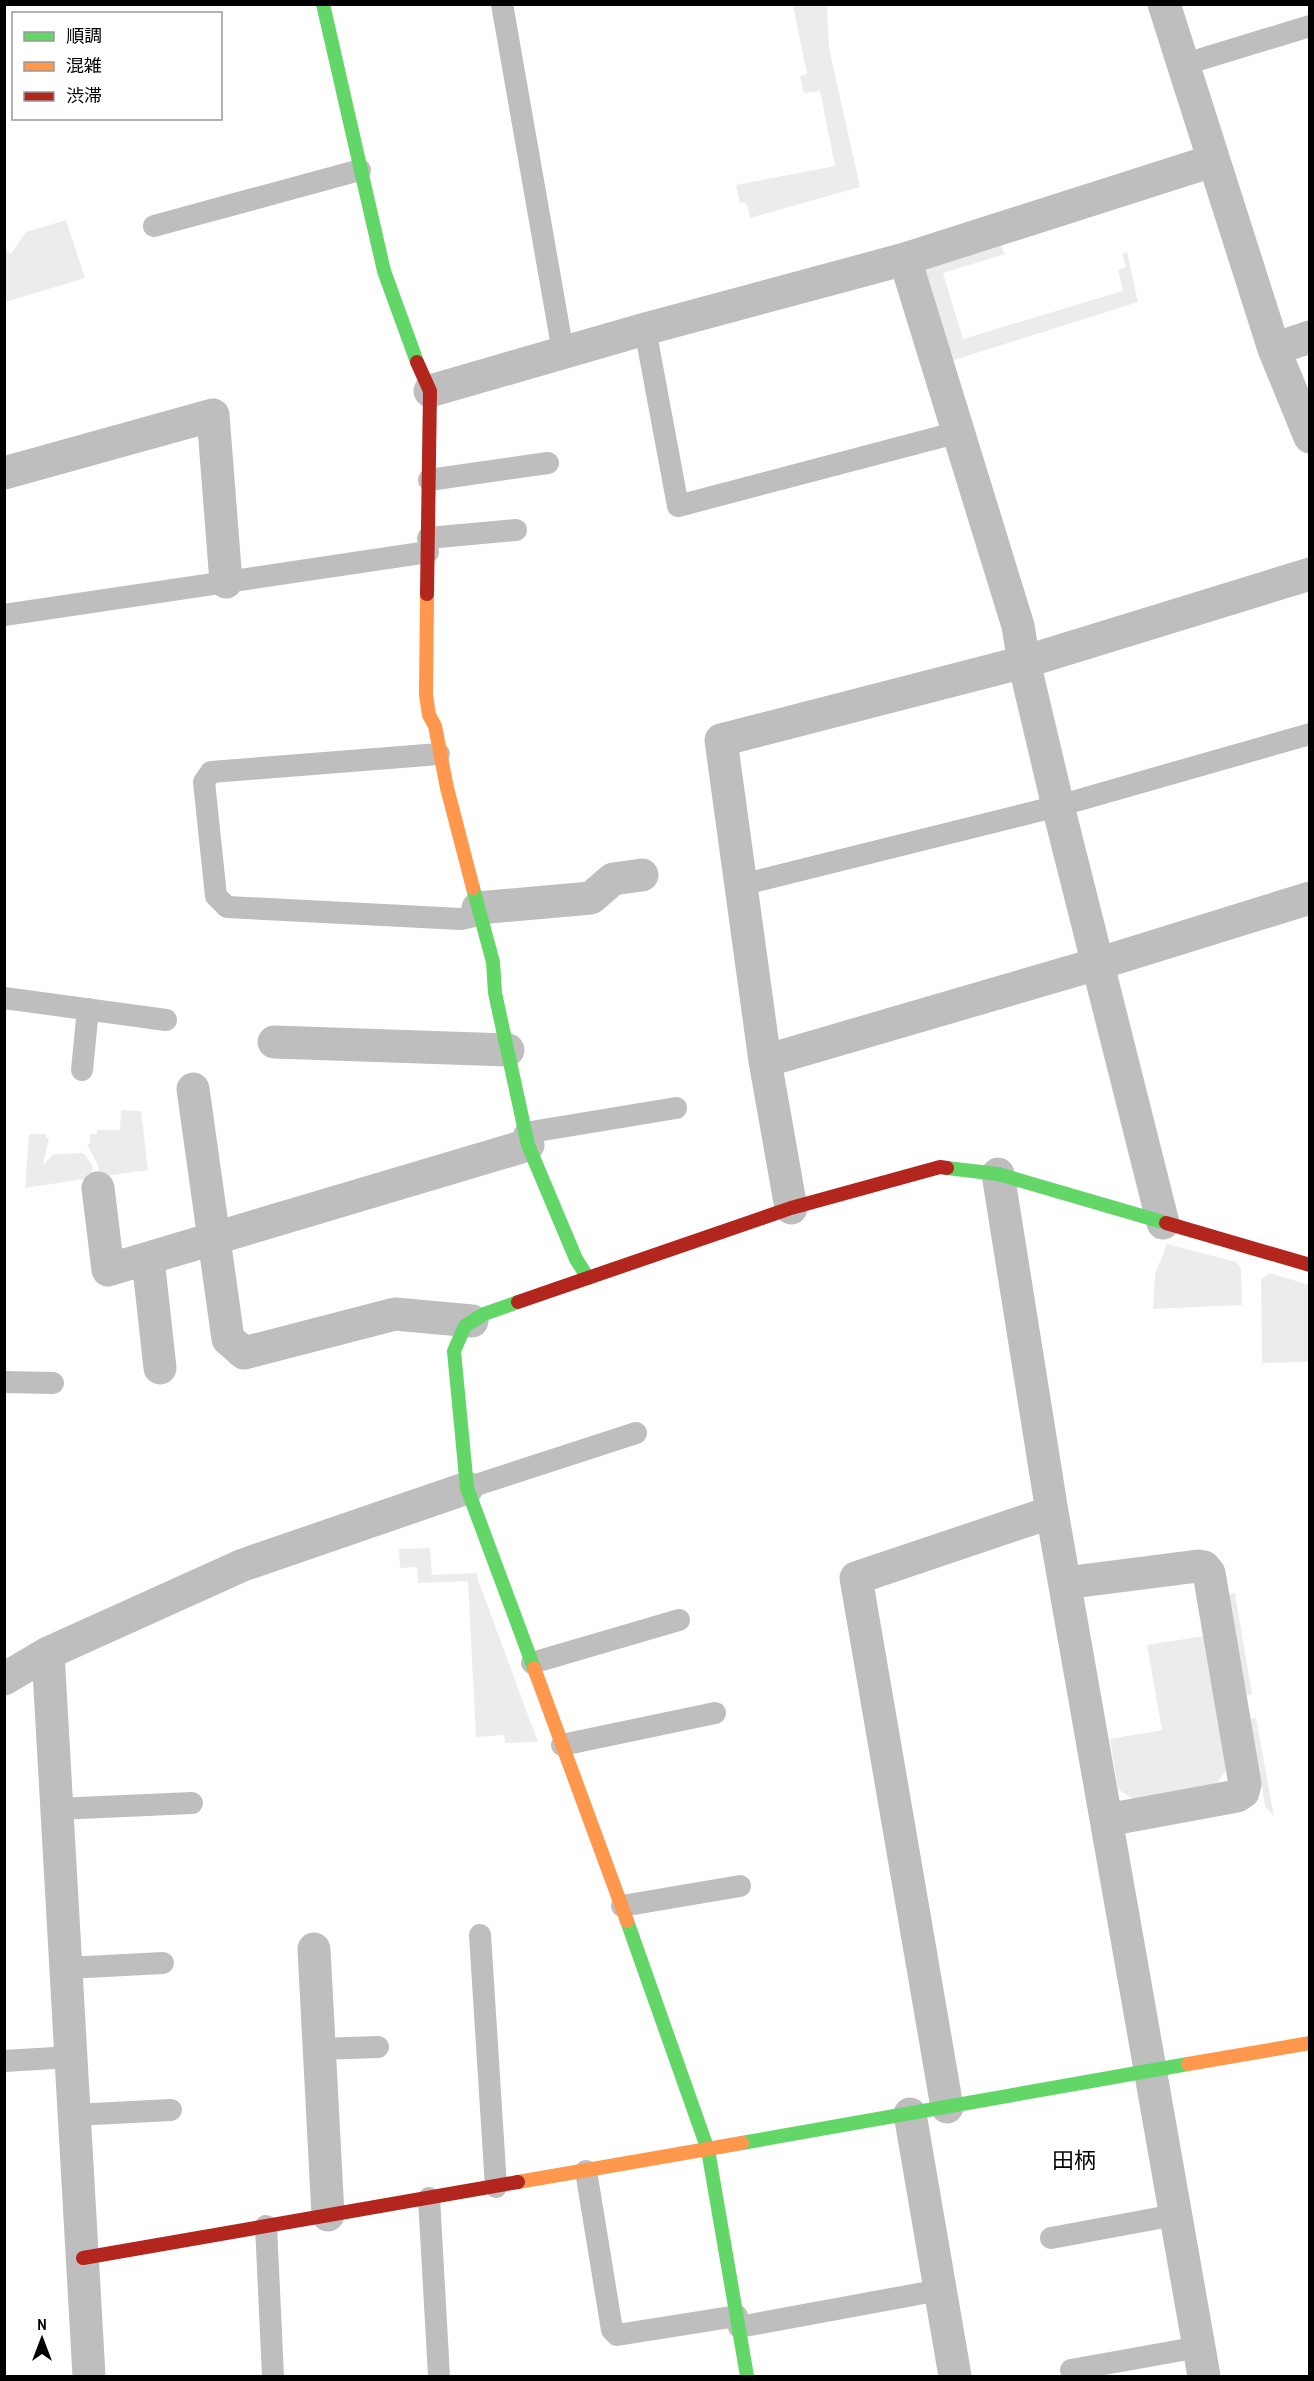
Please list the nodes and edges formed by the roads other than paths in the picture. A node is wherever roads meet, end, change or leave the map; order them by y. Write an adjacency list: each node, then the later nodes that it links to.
1 (323, 4): 7 (street)
2 (502, 4): 13 (lane)
3 (1164, 4): 5 (street)
4 (1310, 26): 5 (lane)
5 (1182, 65): 6 (street)
6 (1212, 161): 9 (street); 12 (street)
7 (360, 170): 8 (lane); 14 (street)
8 (154, 226)
9 (905, 259): 10 (street); 15 (street)
10 (645, 329): 13 (street); 15 (lane)
11 (1310, 337): 12 (street)
12 (1274, 349): 16 (street)
13 (563, 352): 14 (street)
14 (430, 391): 19 (street)
15 (958, 432): 25 (street)
16 (1310, 437)
17 (548, 463): 19 (lane)
18 (4, 473): 23 (street)
19 (429, 480): 21 (street)
20 (516, 530): 21 (lane)
21 (428, 545): 23 (lane); 27 (street)
22 (1310, 574): 25 (street)
23 (226, 582): 24 (lane)
24 (4, 615)
25 (1024, 662): 28 (street); 30 (street)
26 (1310, 734): 28 (lane)
27 (439, 754): 32 (street); 32 (lane)
28 (1058, 806): 30 (lane); 33 (street)
29 (642, 875): 32 (street)
30 (741, 885): 39 (street)
31 (1310, 898): 33 (street)
32 (478, 912): 38 (street)
33 (1097, 964): 39 (street); 47 (street)
34 (4, 998): 35 (lane)
35 (88, 1009): 36 (lane); 40 (lane)
36 (166, 1020)
37 (274, 1042): 38 (street)
38 (508, 1050): 43 (street)
39 (765, 1061): 46 (street)
40 (82, 1070)
41 (193, 1089): 48 (street)
42 (676, 1108): 43 (lane)
43 (526, 1139): 48 (street); 51 (street)
44 (998, 1174): 46 (street); 47 (street); 58 (street)
45 (98, 1188): 49 (street)
46 (791, 1208): 51 (street)
47 (1163, 1223): 50 (street)
48 (212, 1240): 49 (street); 52 (street)
49 (148, 1259): 53 (street)
50 (1310, 1265)
51 (588, 1278): 52 (street)
52 (472, 1321): 57 (street)
53 (160, 1368)
54 (4, 1382): 55 (lane)
55 (52, 1383)
56 (636, 1432): 57 (lane)
57 (467, 1488): 61 (street); 62 (street)
58 (1052, 1512): 59 (street); 81 (street)
59 (1065, 1583): 68 (street); 68 (street)
60 (679, 1620): 62 (lane)
61 (48, 1653): 63 (street); 67 (street)
62 (532, 1663): 65 (street)
63 (4, 1679)
64 (715, 1713): 65 (lane)
65 (562, 1745): 70 (street)
66 (192, 1803): 67 (lane)
67 (57, 1809): 74 (street)
68 (1107, 1820): 80 (street)
69 (740, 1886): 70 (lane)
70 (622, 1906): 85 (street)
71 (480, 1935): 87 (lane)
72 (314, 1949): 77 (street)
73 (163, 1963): 74 (lane)
74 (67, 1968): 78 (street)
75 (1310, 2043): 80 (street)
76 (378, 2047): 77 (lane)
77 (319, 2049): 89 (street)
78 (71, 2057): 79 (lane); 84 (street)
79 (4, 2061)
80 (1149, 2071): 81 (street); 90 (street)
81 (947, 2107): 83 (street)
82 (171, 2110): 84 (lane)
83 (910, 2114): 85 (street); 94 (street)
84 (74, 2115): 93 (street)
85 (708, 2150): 86 (street); 95 (street)
86 (586, 2171): 87 (street); 95 (lane)
87 (496, 2187): 88 (street)
88 (429, 2198): 89 (street); 100 (lane)
89 (328, 2215): 91 (street)
90 (1175, 2215): 92 (lane); 96 (street)
91 (266, 2226): 93 (street); 99 (lane)
92 (1052, 2238)
93 (83, 2258): 98 (street)
94 (940, 2290): 95 (lane); 102 (street)
95 (738, 2322): 101 (street)
96 (1202, 2362): 97 (lane)
97 (1071, 2370)
98 (89, 2376)
99 (273, 2376)
100 (439, 2376)
101 (747, 2376)
102 (955, 2376)

